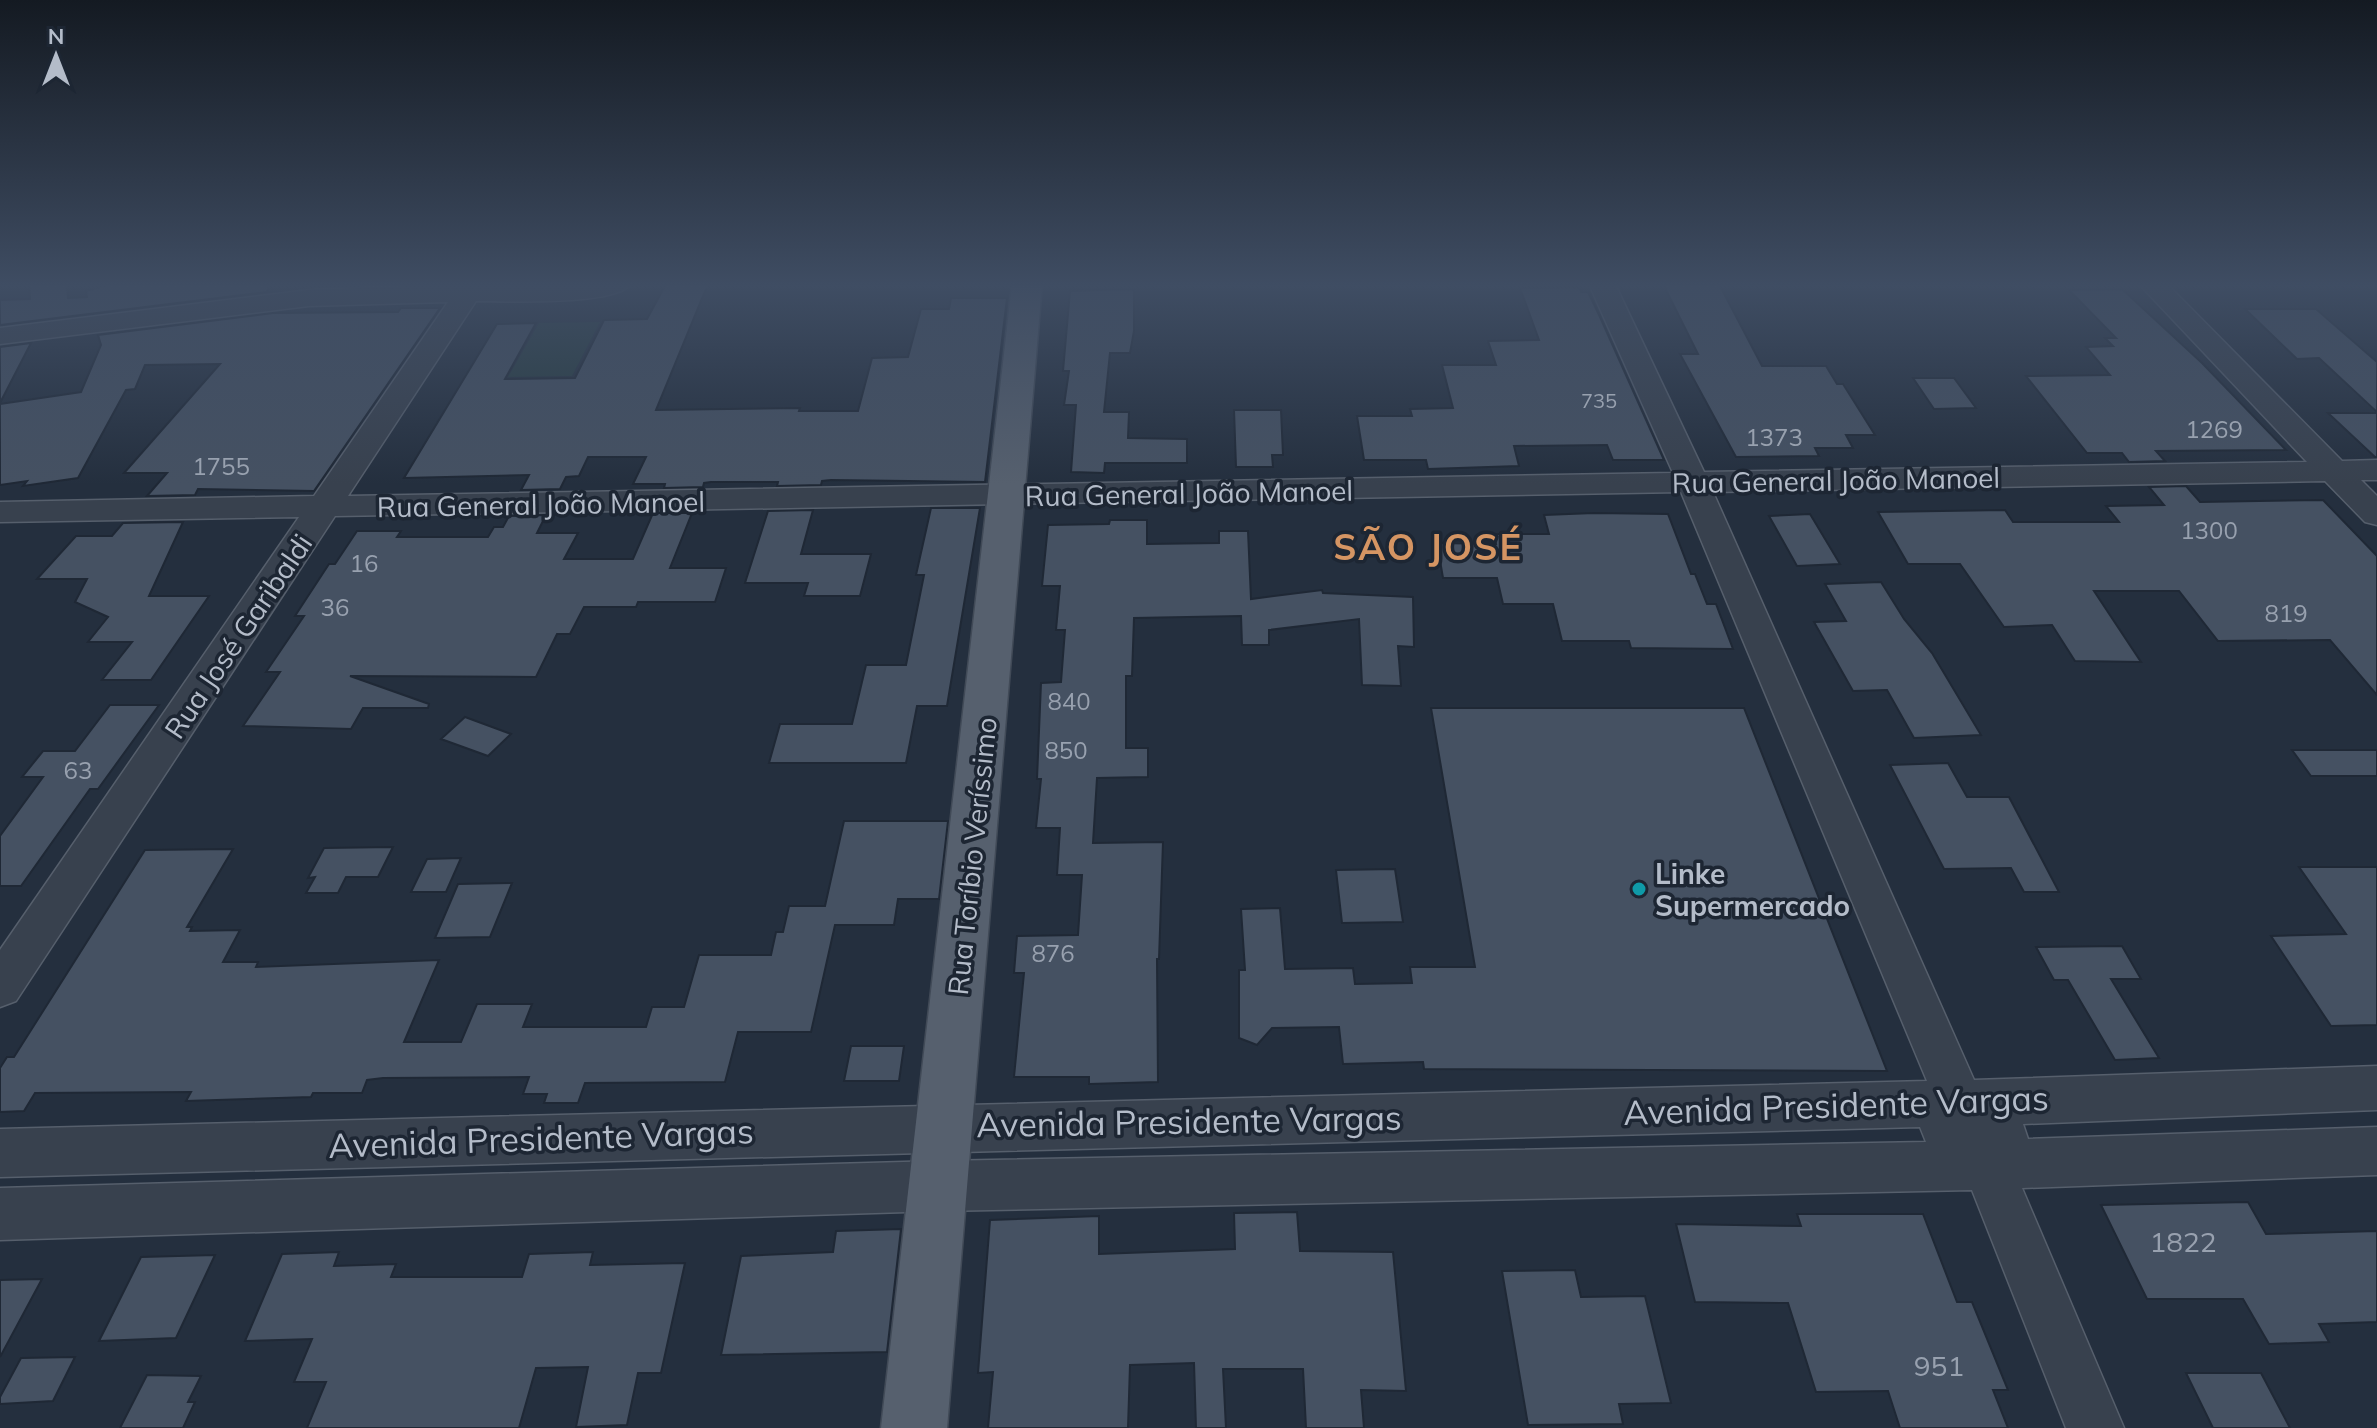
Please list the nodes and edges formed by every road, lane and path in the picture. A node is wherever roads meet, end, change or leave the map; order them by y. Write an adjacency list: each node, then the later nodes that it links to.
1 (431, 351): 9 (street, Rua José Garibaldi)
2 (1021, 351): 8 (main road, Rua Toríbio Veríssimo)
3 (1633, 351): 7 (street)
4 (2217, 351): 5 (street)
5 (2333, 470): 6 (street, Rua General João Manoel); 7 (street, Rua General João Manoel); 11 (street)
6 (2377, 470)
7 (1693, 482): 8 (street, Rua General João Manoel); 14 (street)
8 (1008, 497): 9 (street, Rua General João Manoel); 15 (main road, Rua Toríbio Veríssimo)
9 (326, 508): 10 (street, Rua General João Manoel); 12 (street, Rua José Garibaldi)
10 (0, 512)
11 (2377, 515)
12 (0, 987)
13 (2377, 1088): 14 (street, Avenida Presidente Vargas)
14 (1960, 1103): 15 (street, Avenida Presidente Vargas); 18 (street)
15 (944, 1127): 17 (street, Avenida Presidente Vargas); 19 (main road, Rua Toríbio Veríssimo)
16 (2377, 1151): 18 (street, Avenida Presidente Vargas)
17 (0, 1153)
18 (1987, 1165): 19 (street, Avenida Presidente Vargas); 22 (street)
19 (939, 1186): 20 (street, Avenida Presidente Vargas); 21 (main road, Rua Toríbio Veríssimo)
20 (0, 1214)
21 (914, 1428)
22 (2095, 1428)

